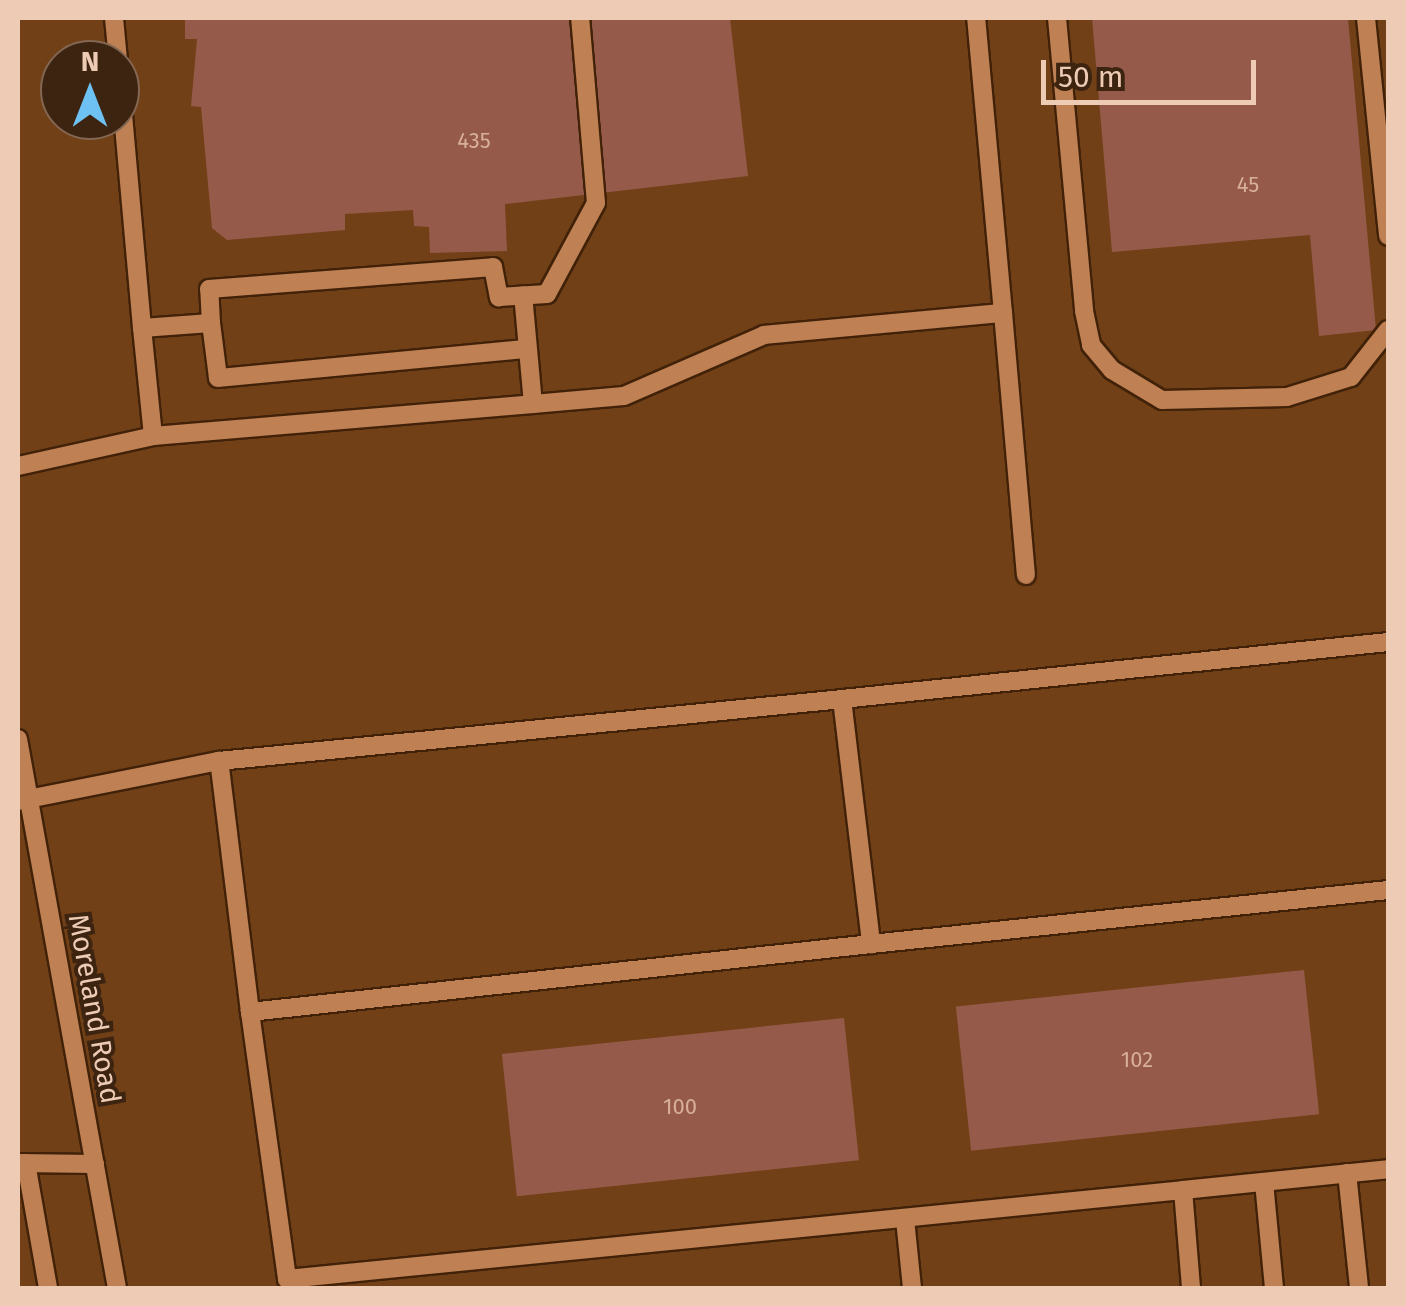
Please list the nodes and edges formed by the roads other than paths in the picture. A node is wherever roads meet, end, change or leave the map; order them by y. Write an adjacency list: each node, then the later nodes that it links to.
1 (580, 18): 7 (street)
2 (976, 18): 8 (street)
3 (1057, 18): 11 (street)
4 (1366, 18): 6 (street)
5 (125, 140): 10 (street)
6 (1388, 236)
7 (523, 295): 9 (street); 12 (street)
8 (1003, 313): 13 (street); 16 (street)
9 (211, 322): 10 (street); 12 (street)
10 (142, 328): 14 (street)
11 (1388, 330)
12 (528, 349): 13 (street)
13 (532, 404): 14 (street)
14 (153, 436): 15 (street)
15 (18, 466)
16 (1026, 575)
17 (1388, 642): 18 (street)
18 (842, 699): 20 (street); 23 (street)
19 (18, 738): 21 (street, Moreland Road)
20 (218, 761): 21 (street); 24 (street)
21 (23, 799): 26 (street, Moreland Road)
22 (1388, 890): 23 (street)
23 (870, 944): 24 (street)
24 (250, 1012): 32 (street)
25 (22, 1163): 26 (street); 33 (street)
26 (94, 1164): 34 (street, Moreland Road)
27 (1388, 1169): 28 (street)
28 (1348, 1173): 29 (street); 38 (street)
29 (1264, 1182): 30 (street); 37 (street)
30 (1183, 1190): 31 (street); 36 (street)
31 (905, 1220): 32 (street); 35 (street)
32 (288, 1284)
33 (48, 1288)
34 (117, 1288)
35 (912, 1288)
36 (1191, 1288)
37 (1274, 1288)
38 (1359, 1288)

